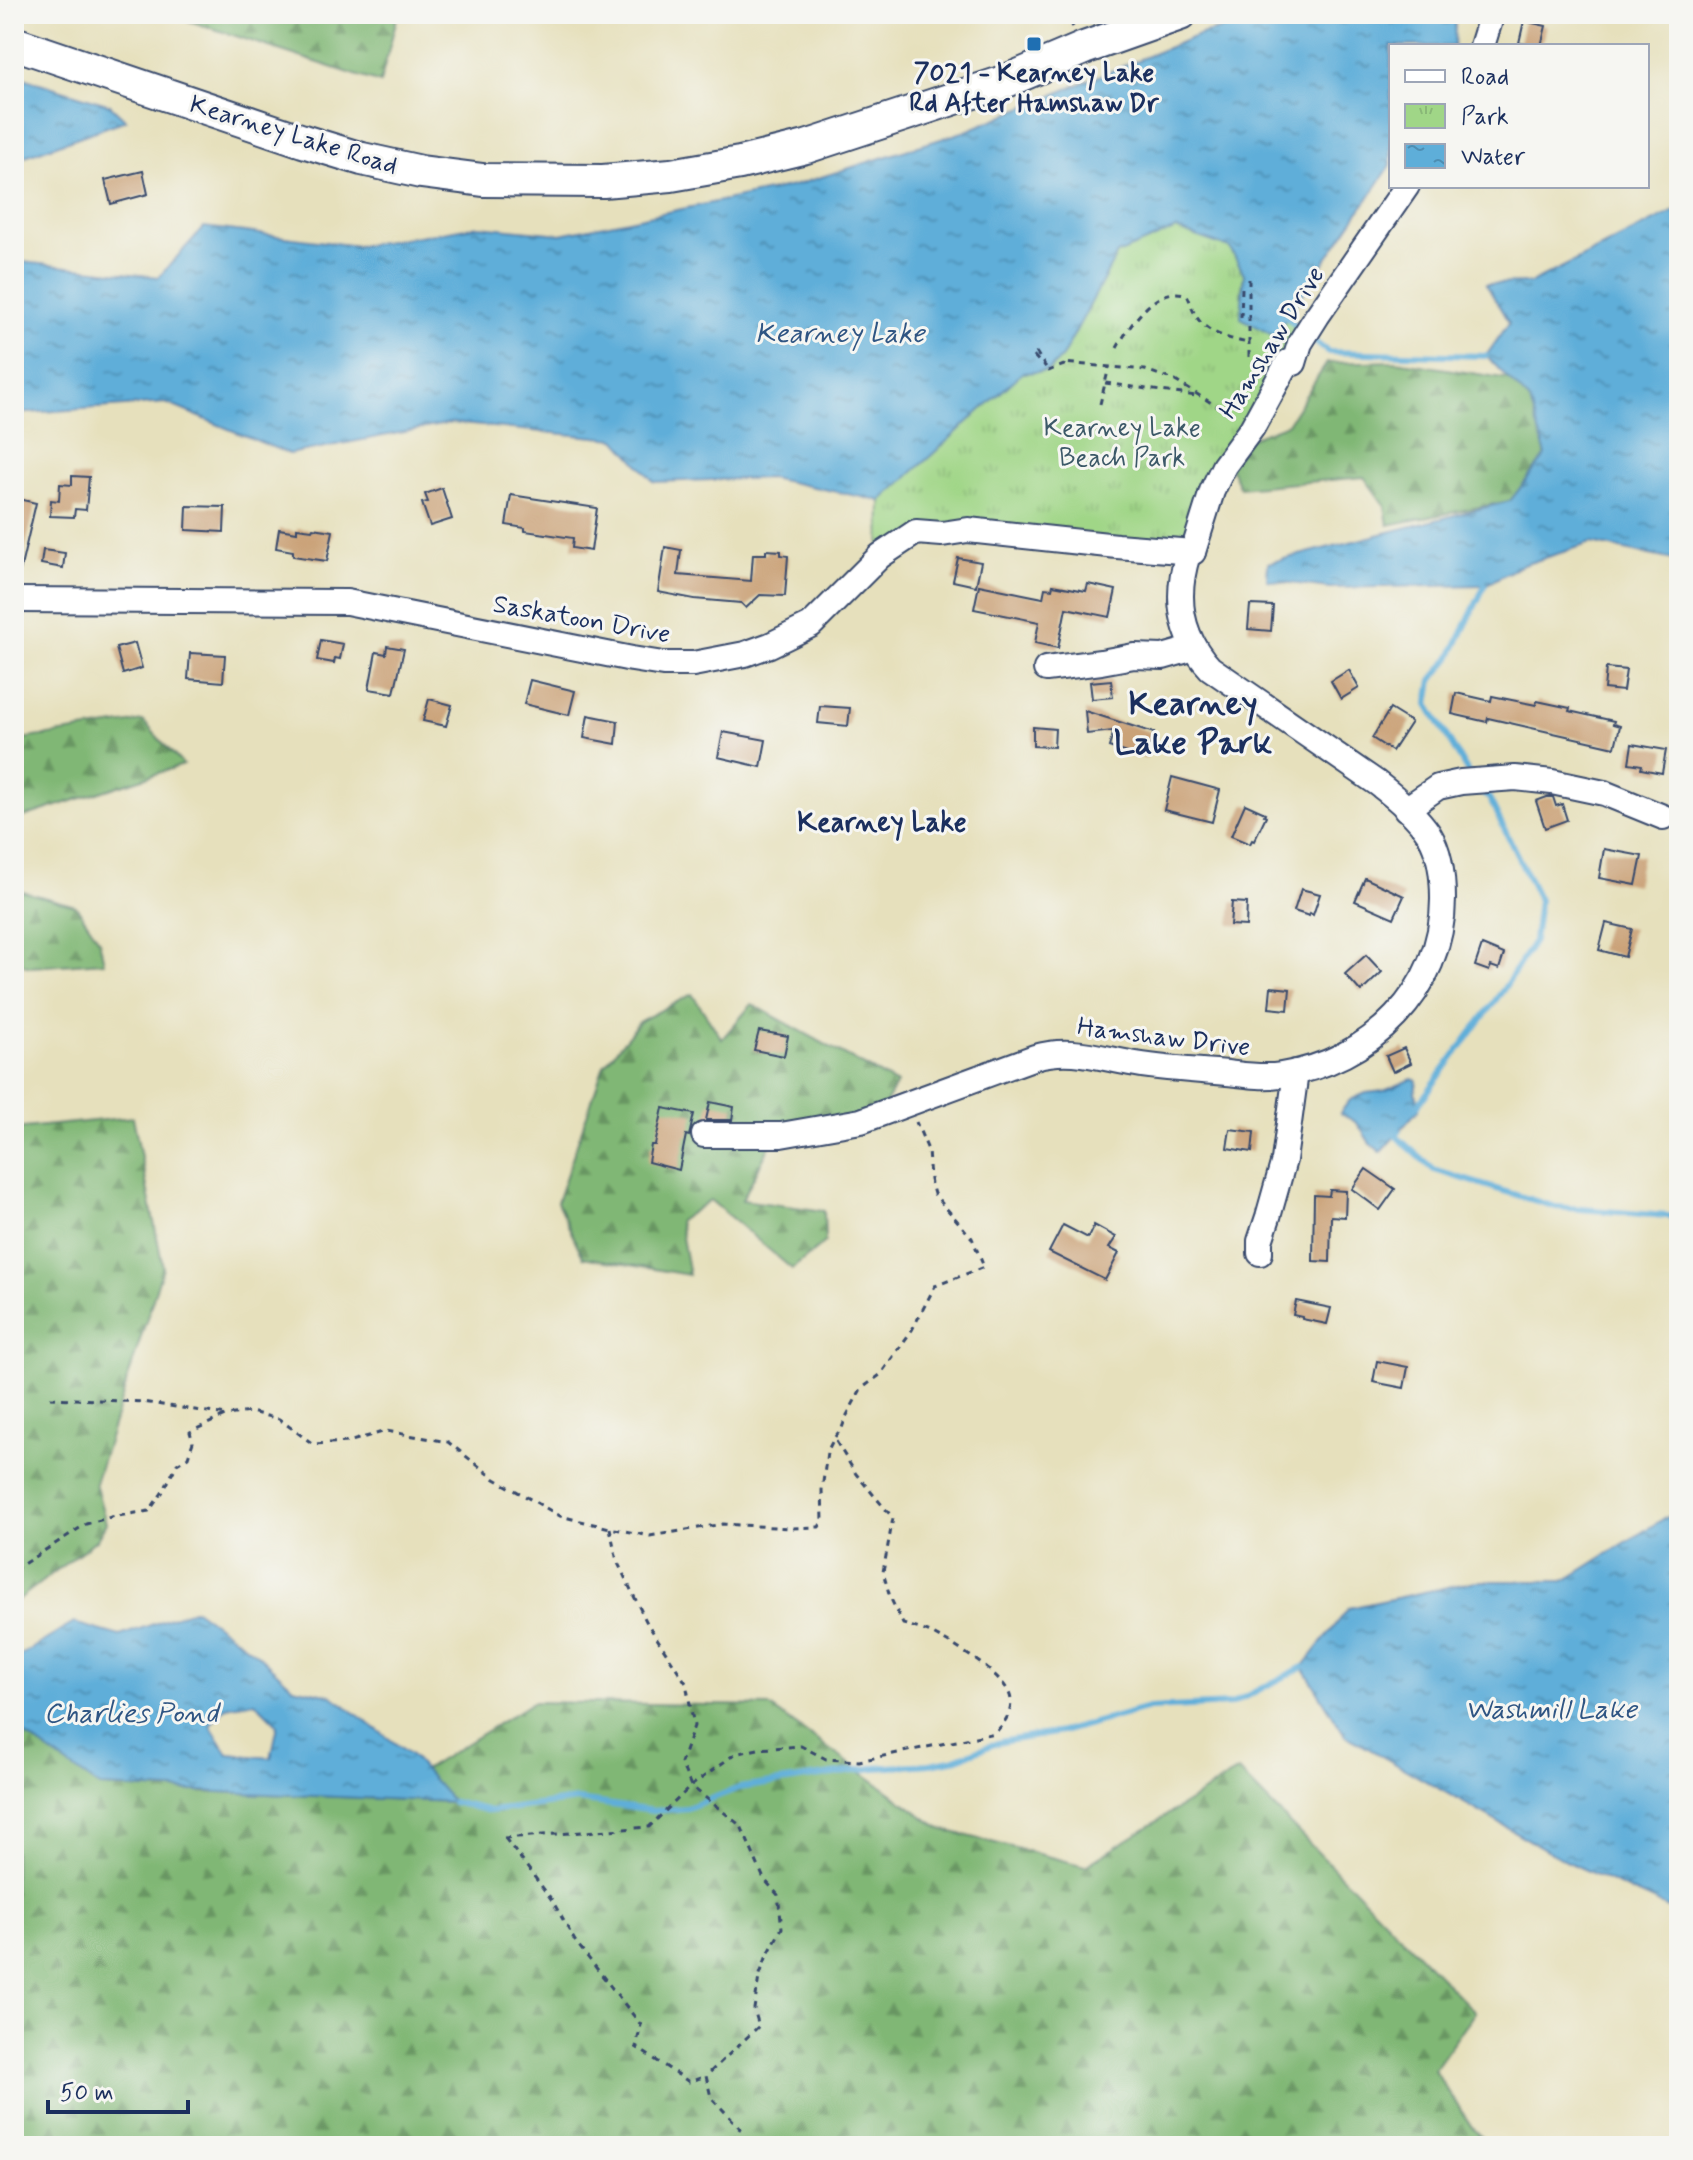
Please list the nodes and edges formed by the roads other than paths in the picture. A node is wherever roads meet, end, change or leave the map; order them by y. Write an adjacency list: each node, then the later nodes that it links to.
1 (1180, 14): 3 (main road, Kearney Lake Road)
2 (1492, 14): 4 (street)
3 (14, 43)
4 (1483, 44)
5 (1406, 188): 6 (street, Hamshaw Drive)
6 (1193, 552): 7 (street, Saskatoon Drive); 8 (street, Hamshaw Drive)
7 (14, 600)
8 (1193, 645): 9 (street); 10 (street, Hamshaw Drive)
9 (1046, 669)
10 (1406, 809): 11 (street); 12 (street, Hamshaw Drive)
11 (1663, 817)
12 (1296, 1072): 13 (street, Hamshaw Drive); 14 (street)
13 (704, 1135)
14 (1260, 1253)

